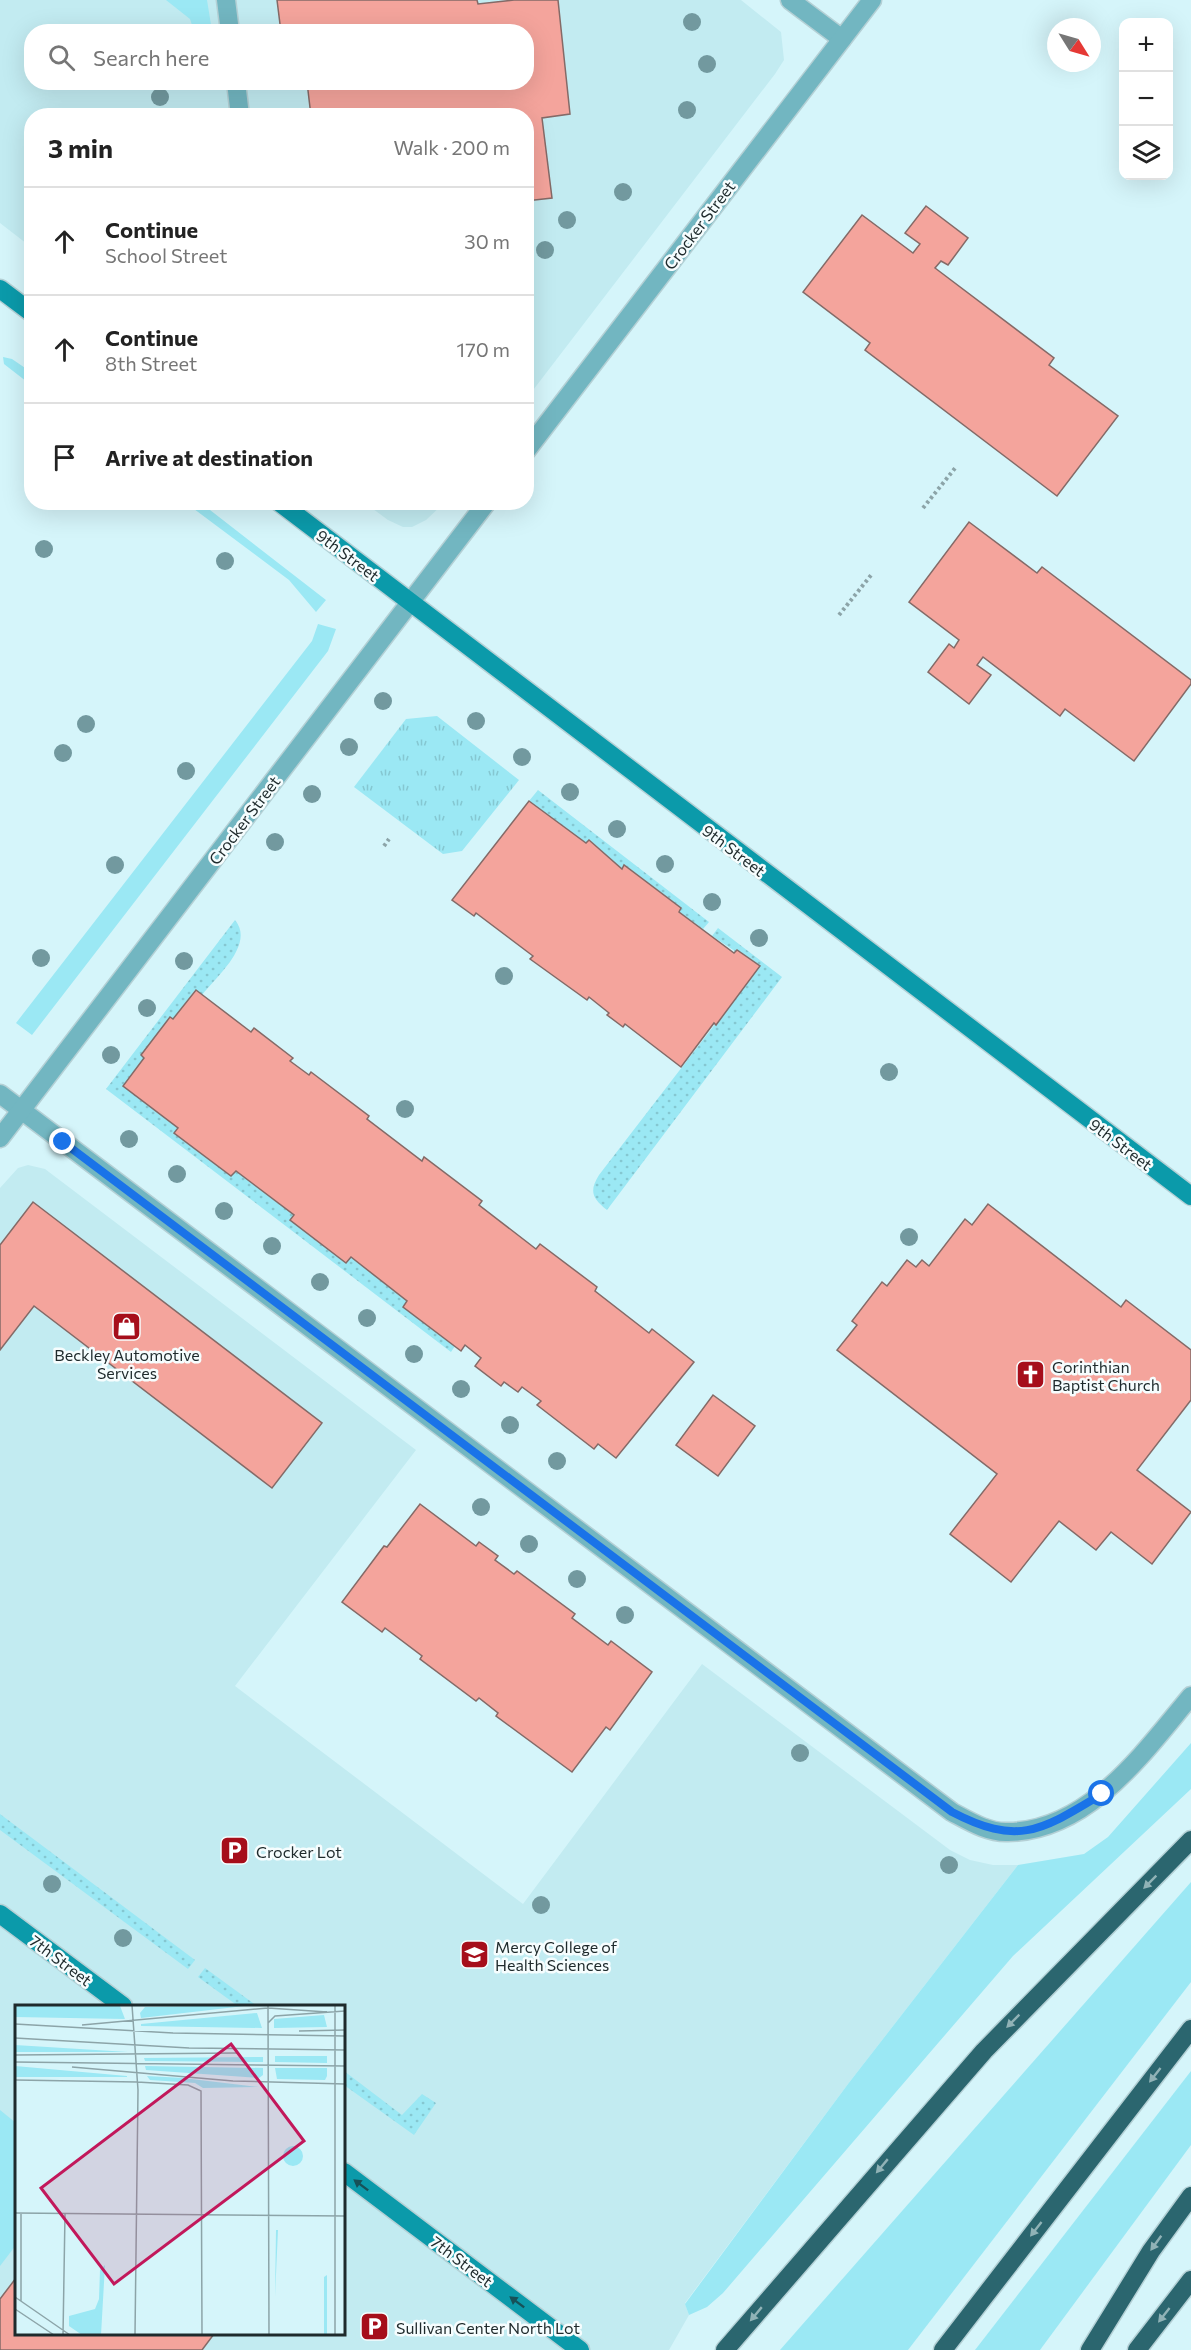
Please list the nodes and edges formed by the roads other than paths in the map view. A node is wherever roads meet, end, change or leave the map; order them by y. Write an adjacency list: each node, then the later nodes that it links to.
1 (226, 0): 4 (street)
2 (790, 0): 5 (street)
3 (872, 0): 5 (street, Crocker Street)
4 (229, 24)
5 (842, 39): 10 (street, Crocker Street)
6 (237, 90): 7 (street)
7 (239, 108)
8 (0, 289): 9 (street)
9 (24, 308)
10 (534, 441)
11 (289, 510): 13 (street, 9th Street)
12 (481, 510): 13 (street, Crocker Street)
13 (410, 603): 15 (street, Crocker Street); 17 (street, 9th Street)
14 (0, 1094): 15 (street)
15 (21, 1110): 16 (street, Crocker Street); 18 (street)
16 (0, 1138)
17 (1191, 1196)
18 (1191, 1696)
19 (1191, 1840): 27 (highway, one-way to 27)
20 (0, 1914): 21 (street, 7th Street)
21 (120, 2005)
22 (1191, 2029): 28 (highway, one-way to 28)
23 (345, 2173): 26 (street, 7th Street, one-way to 23)
24 (1191, 2196): 29 (highway, one-way to 29)
25 (1191, 2280): 30 (highway, one-way to 30)
26 (580, 2350)
27 (725, 2350)
28 (943, 2350)
29 (1090, 2350)
30 (1137, 2350)

